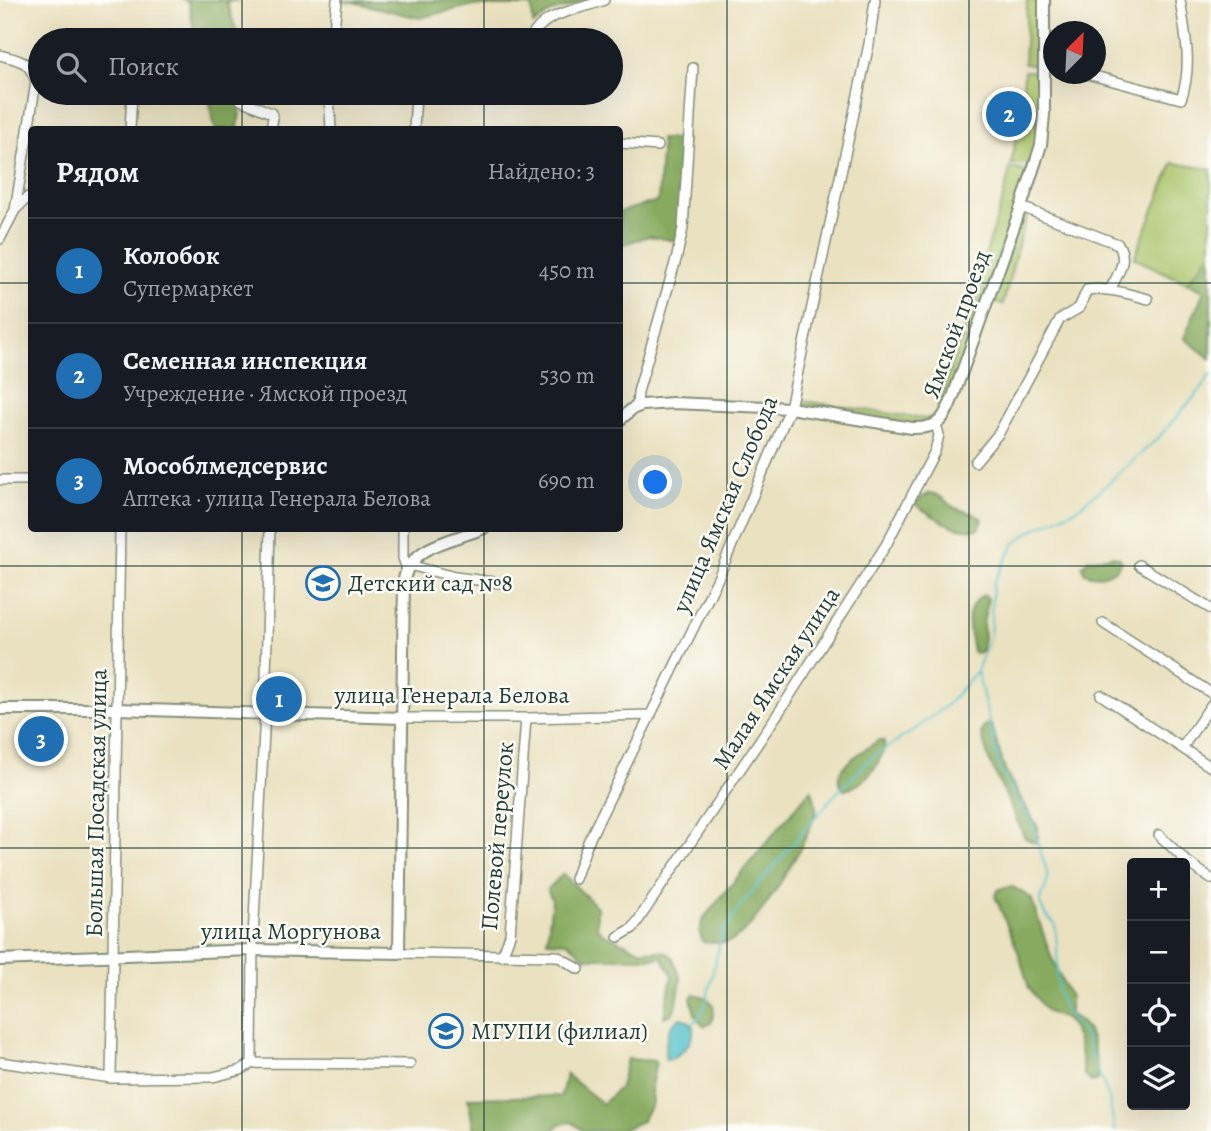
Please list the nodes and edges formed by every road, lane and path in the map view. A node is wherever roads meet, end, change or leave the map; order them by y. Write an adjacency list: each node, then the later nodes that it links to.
1 (337, 0): 7 (street)
2 (604, 0): 8 (street)
3 (875, 0): 34 (street, улица Ямская Слобода)
4 (1044, 0): 6 (main road, Ямской проезд)
5 (1180, 0): 12 (street)
6 (1046, 21)
7 (334, 28)
8 (538, 28)
9 (0, 55): 10 (street)
10 (28, 66)
11 (693, 68): 33 (street)
12 (1106, 79)
13 (1047, 84): 28 (main road, Ямской проезд)
14 (32, 105): 19 (street)
15 (131, 105): 20 (street)
16 (253, 105): 21 (street)
17 (330, 105): 22 (street)
18 (415, 105): 23 (street)
19 (29, 126)
20 (130, 126)
21 (272, 126)
22 (331, 126)
23 (414, 126)
24 (28, 131): 29 (street)
25 (623, 142): 26 (street)
26 (658, 146)
27 (28, 197): 29 (street)
28 (1021, 207): 31 (street); 36 (main road, Ямской проезд)
29 (15, 210): 30 (street)
30 (0, 239)
31 (1110, 290): 32 (street); 37 (street)
32 (1148, 299)
33 (637, 406): 34 (main road, Ямской проезд); 35 (main road)
34 (790, 408): 36 (main road, Ямской проезд); 55 (street, улица Ямская Слобода)
35 (623, 418)
36 (936, 424): 63 (street, Малая Ямская улица)
37 (975, 462)
38 (0, 480): 39 (street)
39 (28, 480)
40 (120, 532): 53 (street, Большая Посадская улица)
41 (270, 532): 54 (street)
42 (403, 532): 45 (street)
43 (468, 532): 45 (main road)
44 (1139, 565): 47 (street)
45 (408, 567): 46 (street); 56 (main road)
46 (501, 583)
47 (1211, 609)
48 (1103, 623): 49 (street)
49 (1211, 693)
50 (1101, 695): 58 (street)
51 (1211, 705): 58 (street)
52 (0, 709): 53 (main road, улица Генерала Белова)
53 (117, 709): 54 (main road, улица Генерала Белова); 66 (street, Большая Посадская улица)
54 (265, 713): 56 (main road, улица Генерала Белова); 64 (street)
55 (651, 715): 57 (street, улица Генерала Белова); 61 (street, улица Ямская Слобода)
56 (402, 718): 57 (street, улица Генерала Белова); 65 (main road)
57 (526, 718): 67 (street, Полевой переулок)
58 (1182, 748): 59 (street)
59 (1211, 766)
60 (1159, 835): 62 (street)
61 (575, 879)
62 (1211, 879)
63 (618, 937)
64 (252, 950): 65 (main road, улица Моргунова); 66 (main road, улица Моргунова); 71 (street)
65 (399, 953): 67 (street, улица Моргунова)
66 (113, 955): 68 (main road, улица Моргунова); 73 (street, Большая Посадская улица)
67 (502, 956): 69 (street, улица Моргунова)
68 (0, 960)
69 (579, 969)
70 (0, 1062): 73 (street)
71 (252, 1063): 72 (street); 73 (street)
72 (410, 1064)
73 (111, 1077)

